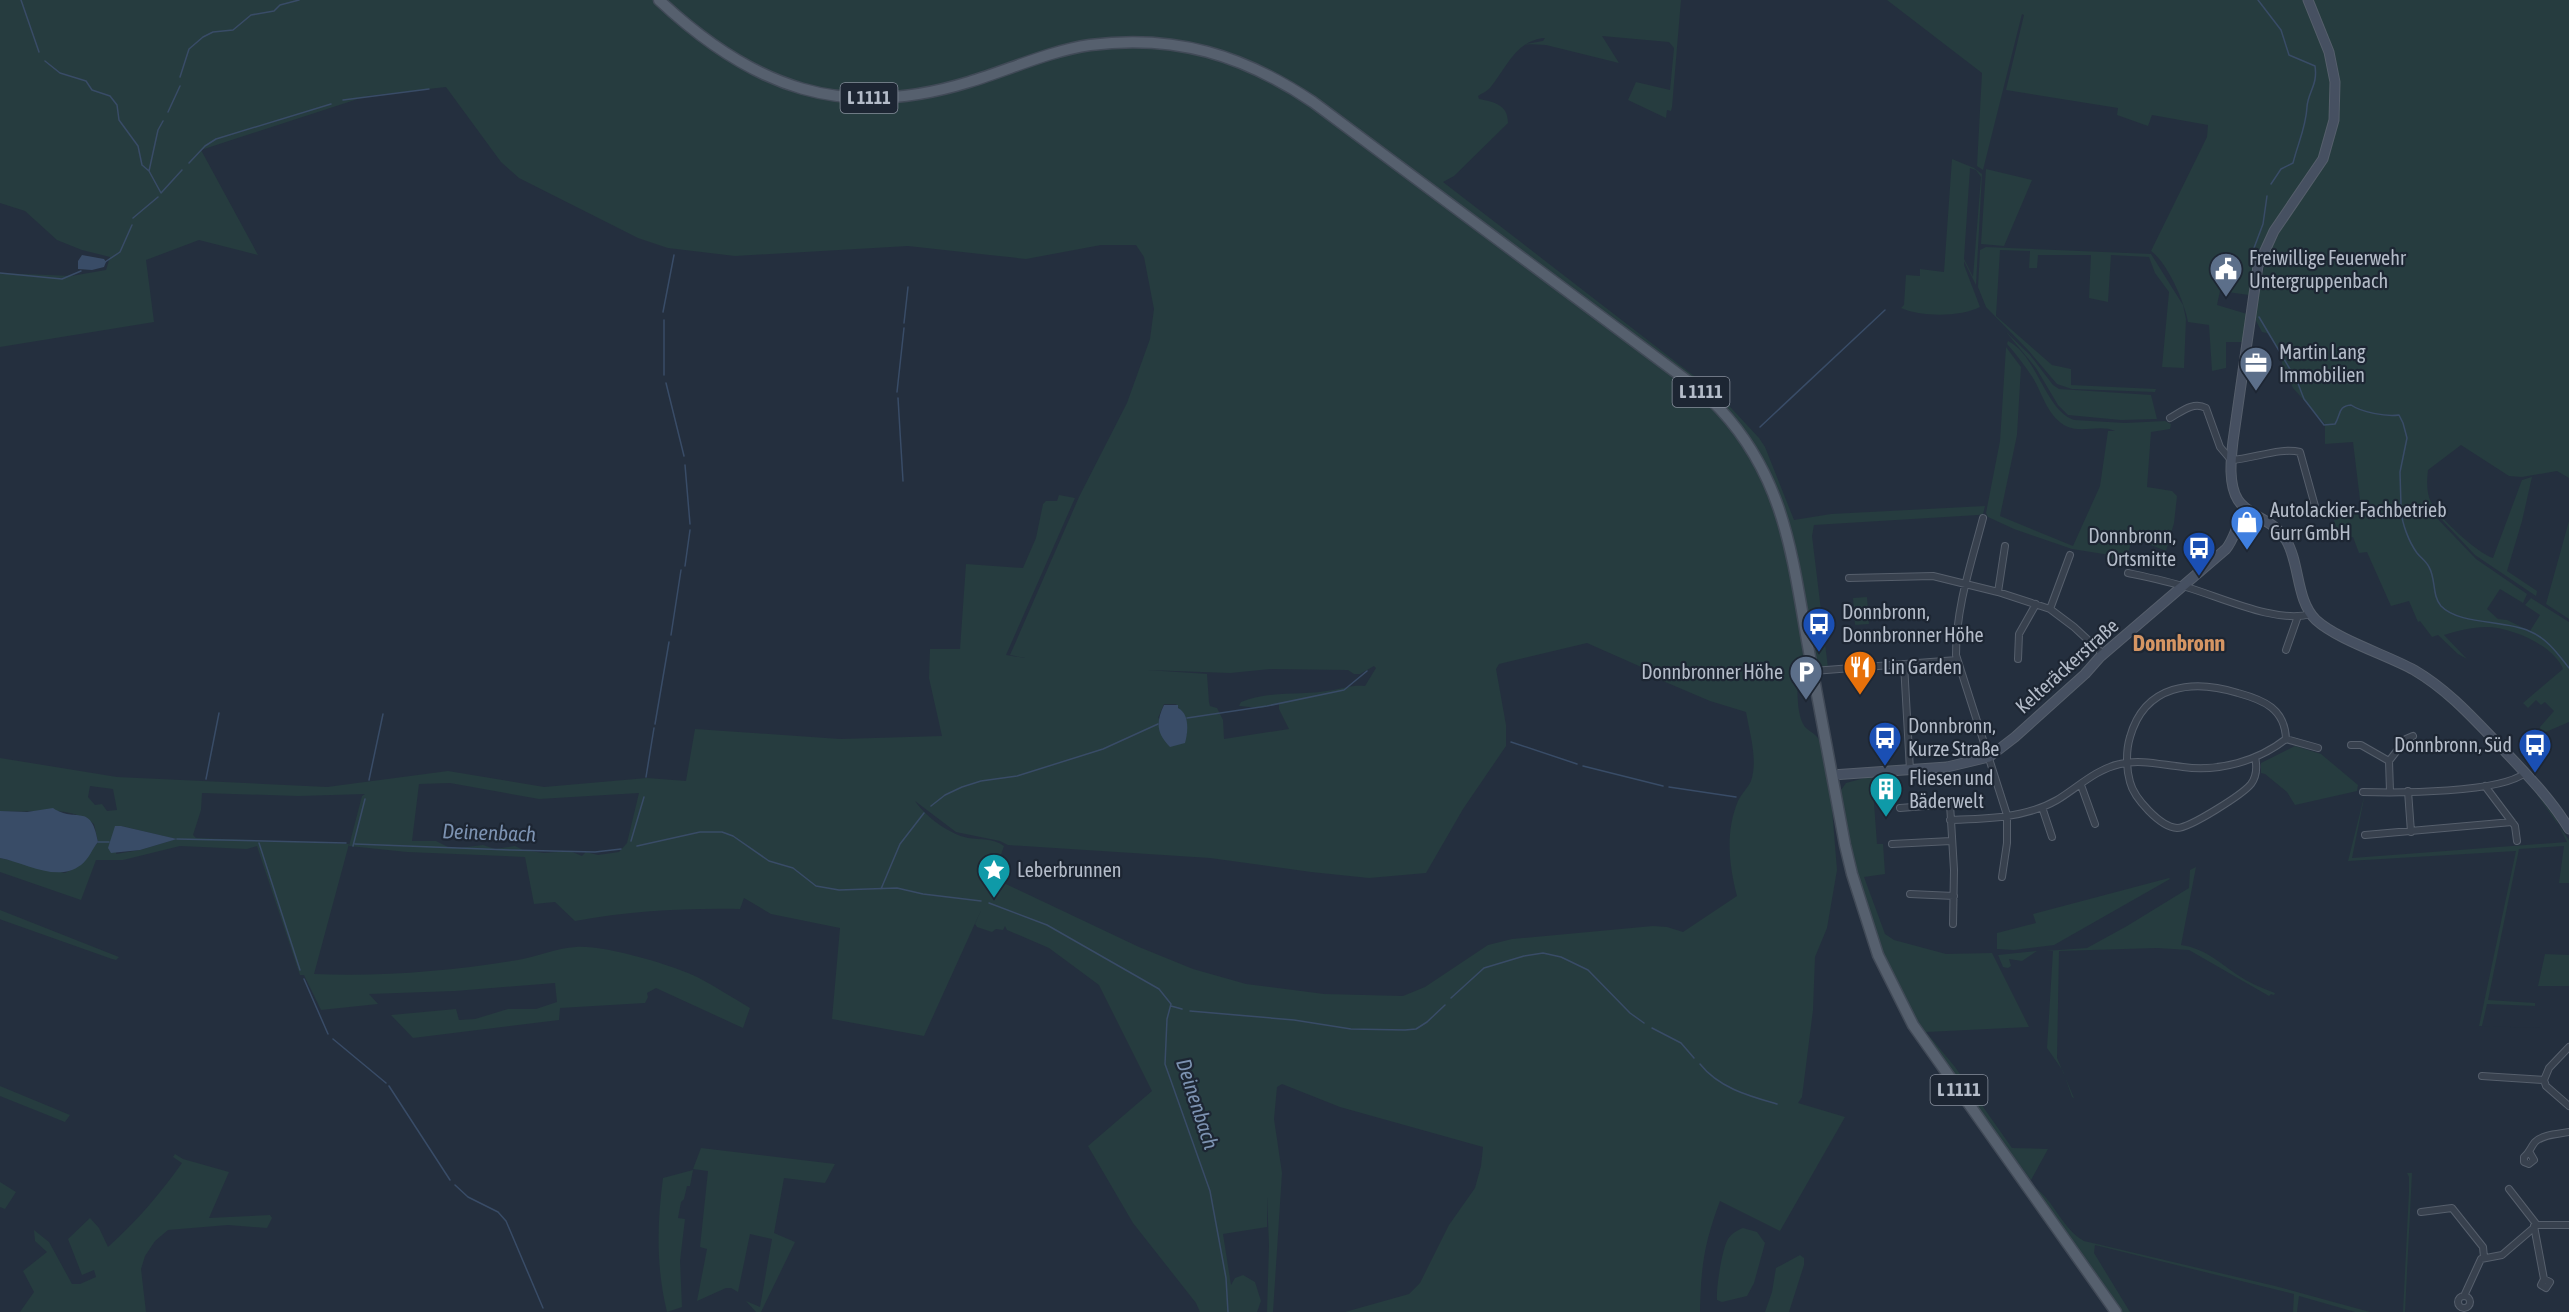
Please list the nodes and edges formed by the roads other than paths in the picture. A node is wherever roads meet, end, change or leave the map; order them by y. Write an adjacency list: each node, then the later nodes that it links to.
1 (659, 0): 24 (main road, L 1111)
2 (2308, 0): 4 (street)
3 (2170, 418): 4 (street)
4 (2231, 460): 5 (street); 6 (street)
5 (2315, 506)
6 (2248, 510): 13 (street, Kelteräckerstraße); 17 (street)
7 (1983, 518): 12 (street)
8 (2005, 546): 14 (street)
9 (2070, 555): 16 (street)
10 (2128, 573): 13 (street)
11 (1849, 578): 12 (street)
12 (1965, 583): 14 (street); 22 (street)
13 (2183, 586): 18 (street); 20 (street, Kelteräckerstraße)
14 (1998, 592): 15 (street)
15 (2036, 604): 16 (street); 21 (street)
16 (2050, 609): 20 (street)
17 (2311, 614): 18 (street); 34 (street)
18 (2298, 616): 19 (street)
19 (2286, 650)
20 (2103, 654): 29 (street, Kelteräckerstraße)
21 (2018, 659)
22 (1957, 660): 23 (street); 29 (street)
23 (1904, 664): 24 (street); 33 (street)
24 (1813, 671): 35 (main road, L 1111)
25 (2413, 736): 31 (street)
26 (2286, 739): 28 (street); 30 (street); 32 (street)
27 (2352, 745): 31 (street)
28 (2318, 748)
29 (1989, 757): 33 (street, Kelteräckerstraße); 43 (street)
30 (2255, 758): 32 (street); 32 (street)
31 (2389, 761): 38 (street)
32 (2127, 762): 36 (street)
33 (1910, 770): 35 (street, Kelteräckerstraße)
34 (2525, 773): 37 (street); 47 (street)
35 (1832, 775): 71 (main road, L 1111)
36 (2081, 784): 41 (street); 46 (street)
37 (2483, 786): 39 (street); 45 (street)
38 (2390, 791): 39 (street); 40 (street)
39 (2408, 791): 48 (street)
40 (2363, 792)
41 (2042, 807): 43 (street); 50 (street)
42 (1900, 808): 44 (street)
43 (2007, 815): 44 (street); 54 (street)
44 (1950, 820): 51 (street)
45 (2512, 822): 48 (street); 52 (street)
46 (2095, 824)
47 (2569, 829)
48 (2411, 832): 49 (street)
49 (2365, 835)
50 (2052, 837)
51 (1951, 841): 53 (street); 56 (street)
52 (2517, 841)
53 (1892, 844)
54 (2002, 877)
55 (1910, 894): 56 (street)
56 (1954, 896): 57 (street)
57 (1953, 924)
58 (2569, 1047): 60 (street)
59 (2482, 1076): 60 (street)
60 (2544, 1080): 61 (street)
61 (2569, 1106)
62 (2569, 1132): 63 (street)
63 (2530, 1154)
64 (2509, 1189): 67 (street)
65 (2421, 1212): 68 (street)
66 (2569, 1225): 67 (street)
67 (2536, 1226): 68 (street); 69 (street)
68 (2484, 1257): 70 (street)
69 (2544, 1279)
70 (2464, 1296)
71 (2116, 1312)

